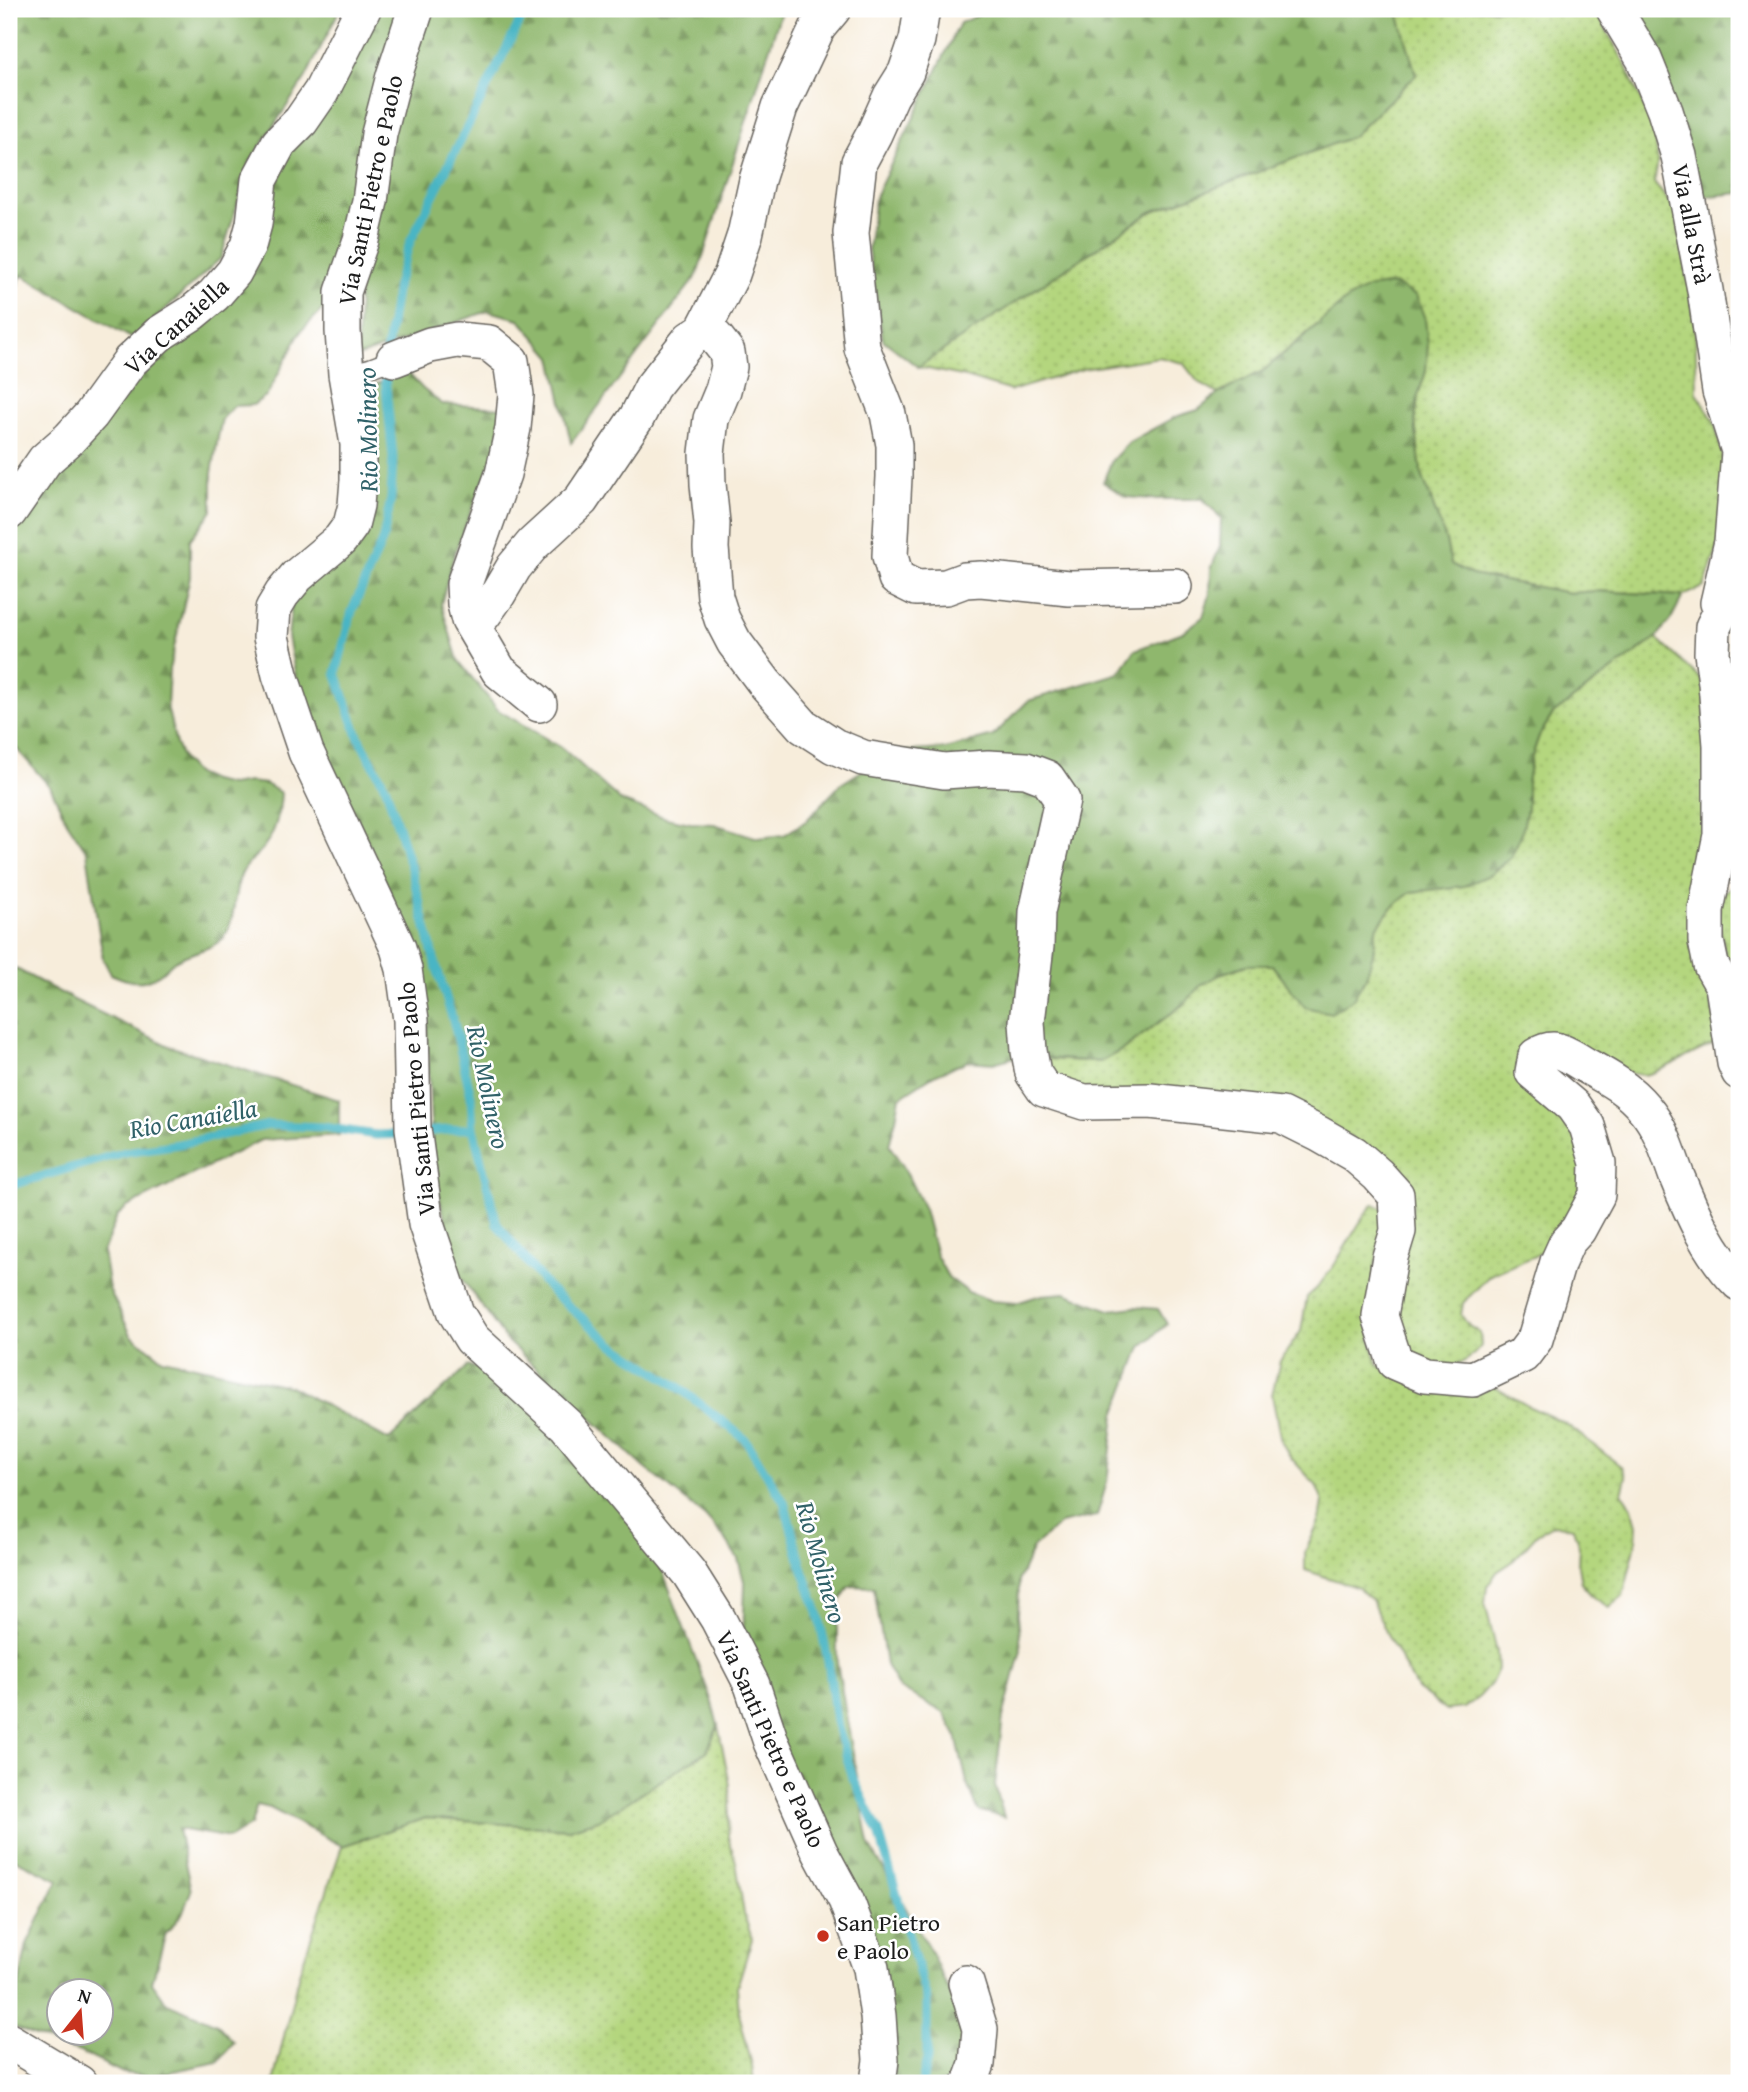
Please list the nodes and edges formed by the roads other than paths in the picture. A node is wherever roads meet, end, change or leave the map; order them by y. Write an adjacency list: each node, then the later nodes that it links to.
1 (363, 9): 9 (street, Via Canaiella)
2 (416, 9): 7 (street, Via Santi Pietro e Paolo)
3 (833, 9): 6 (street)
4 (919, 9): 11 (street)
5 (1614, 9): 8 (street, Via alla Strà)
6 (704, 330): 12 (street); 16 (street)
7 (370, 367): 12 (street); 20 (street, Via Santi Pietro e Paolo)
8 (1739, 451): 13 (street, Via alla Strà)
9 (9, 512)
10 (1739, 577): 13 (street)
11 (1175, 586)
12 (469, 620): 14 (street)
13 (1713, 627): 15 (street, Via alla Strà)
14 (539, 704)
15 (1739, 1072)
16 (1739, 1283)
17 (966, 1983): 21 (street)
18 (9, 2041): 19 (street)
19 (79, 2083)
20 (878, 2083)
21 (970, 2083)

